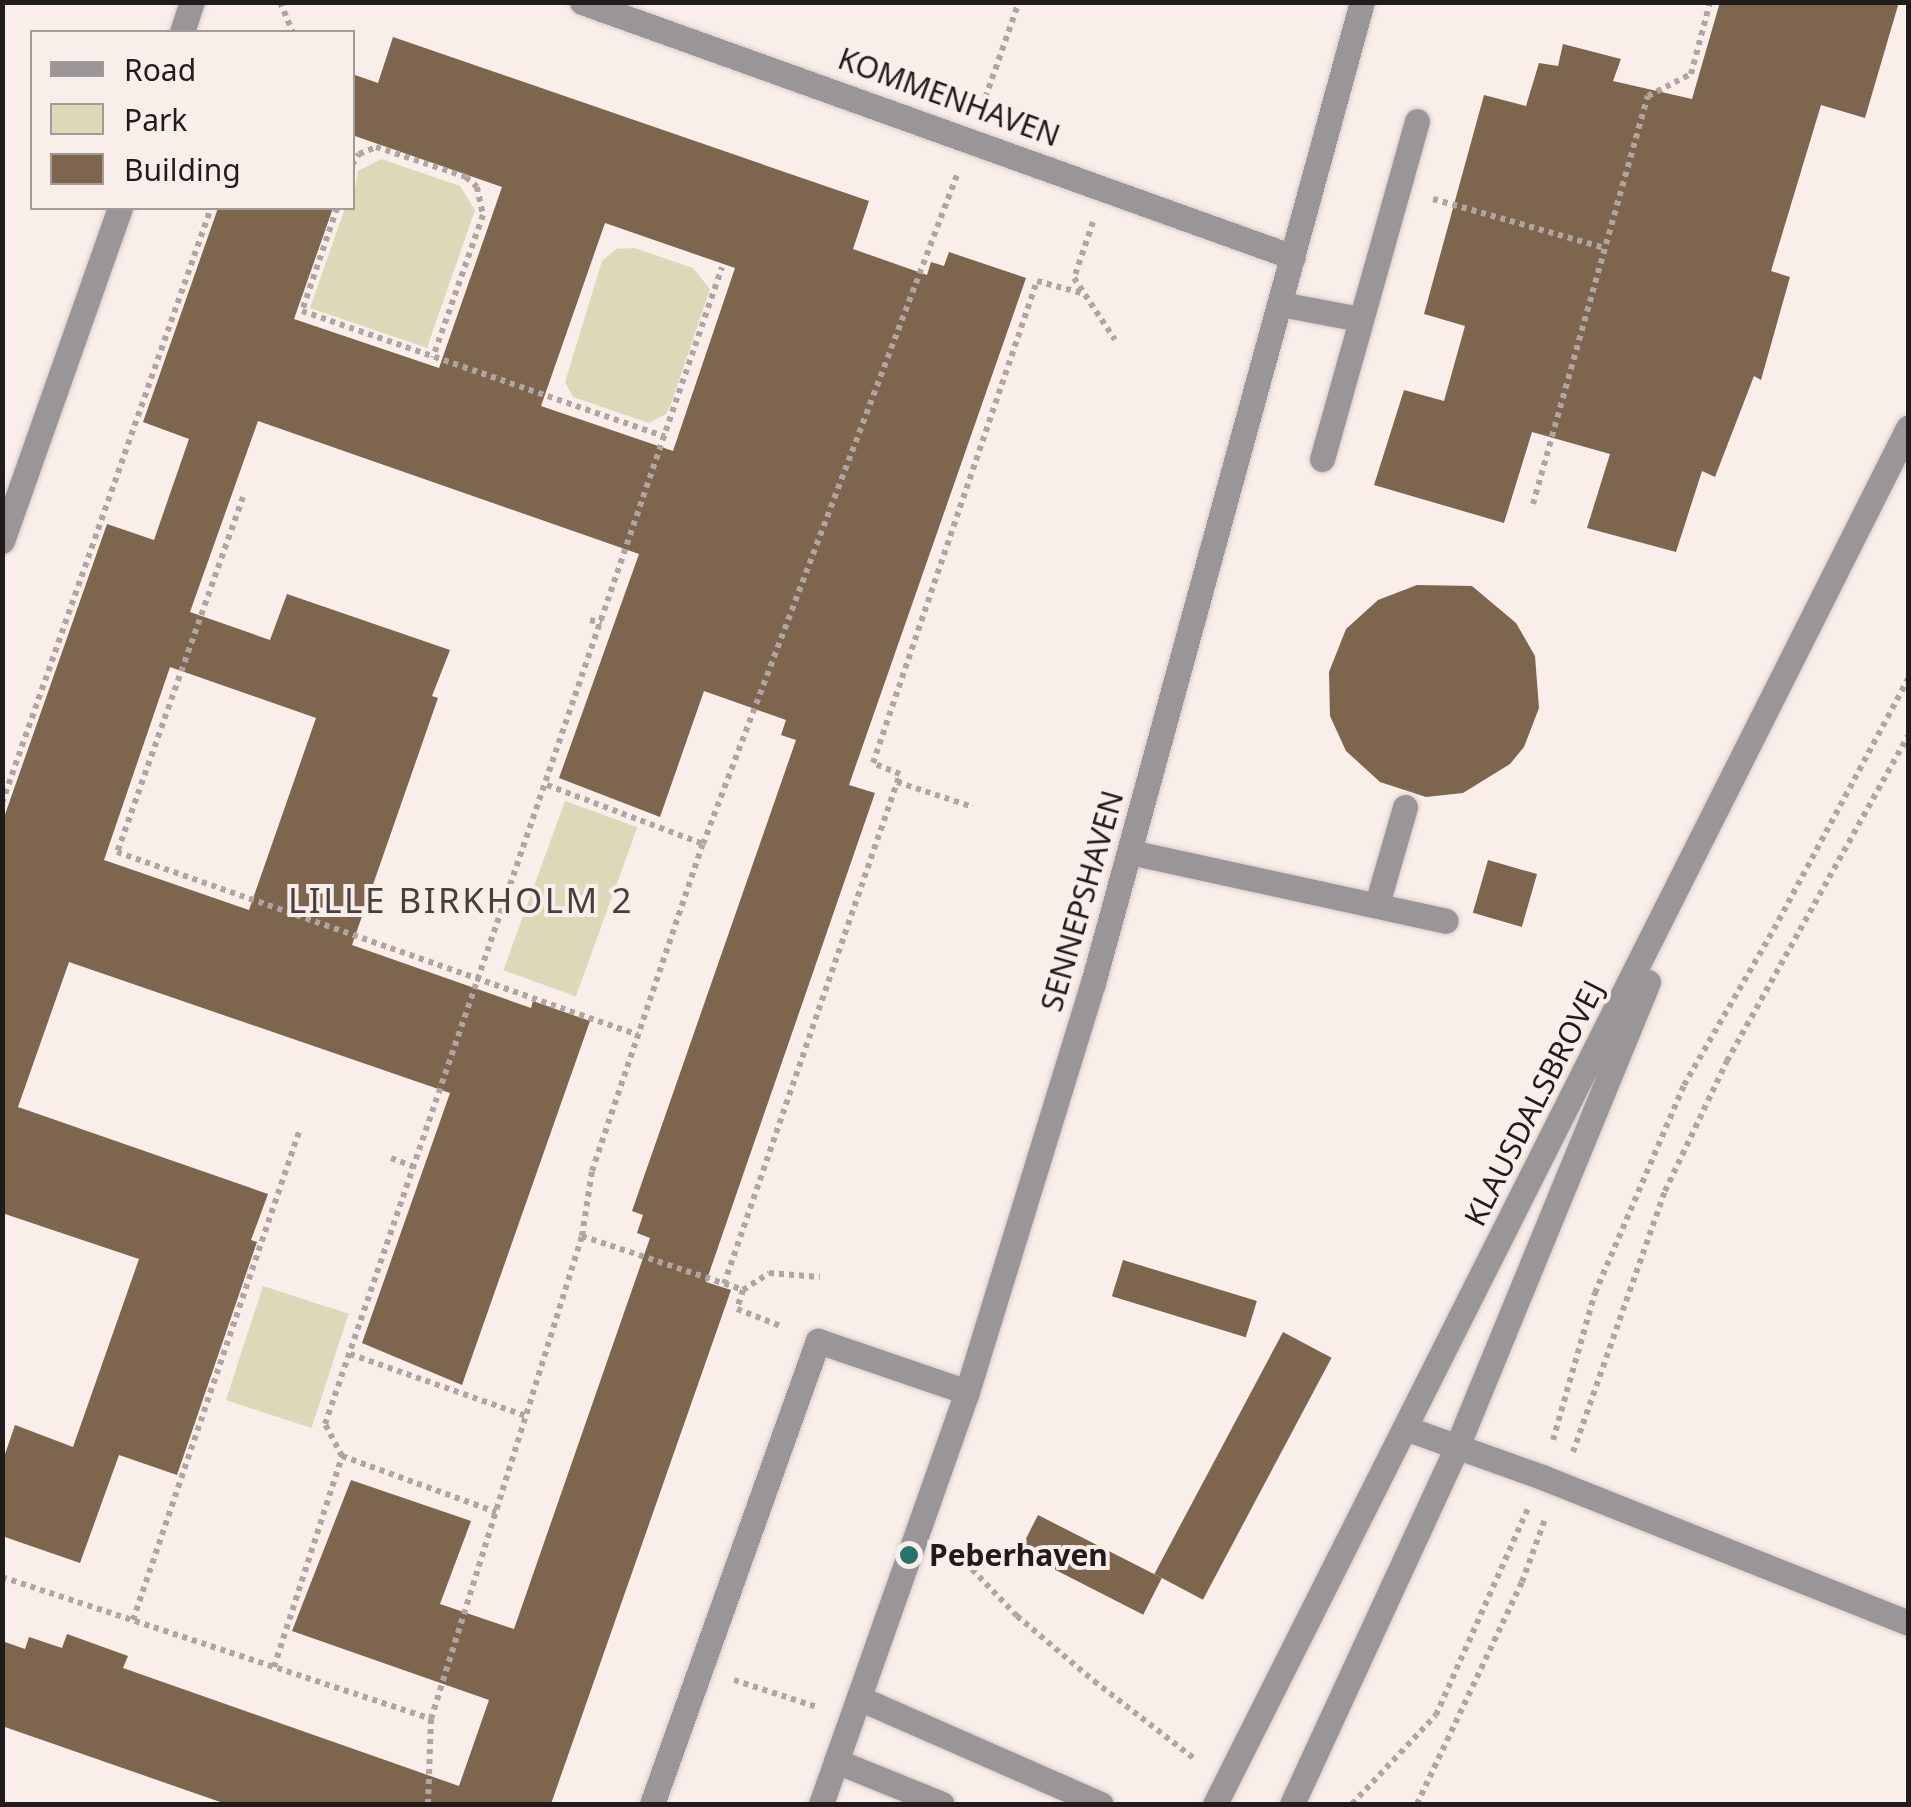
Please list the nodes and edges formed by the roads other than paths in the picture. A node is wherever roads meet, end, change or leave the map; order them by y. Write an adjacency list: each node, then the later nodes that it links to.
1 (192, 2): 4 (street)
2 (582, 2): 7 (street, KOMMENHAVEN)
3 (1362, 2): 7 (street, SENNEPSHAVEN)
4 (183, 30)
5 (1417, 121): 9 (street)
6 (119, 210): 12 (street)
7 (1293, 257): 8 (street, SENNEPSHAVEN)
8 (1280, 304): 9 (street); 15 (street, SENNEPSHAVEN)
9 (1360, 320): 11 (street)
10 (1908, 428): 14 (street, KLAUSDALSBROVEJ)
11 (1322, 458)
12 (2, 541)
13 (1406, 806): 16 (street)
14 (1720, 807): 19 (street, KLAUSDALSBROVEJ); 20 (street, KLAUSDALSBROVEJ)
15 (1130, 852): 16 (street); 18 (street, SENNEPSHAVEN)
16 (1377, 904): 17 (street)
17 (1446, 921)
18 (967, 1392): 22 (street, SENNEPSHAVEN); 25 (street)
19 (1405, 1428): 20 (street); 28 (street, KLAUSDALSBROVEJ)
20 (1456, 1449): 21 (street); 29 (street, KLAUSDALSBROVEJ)
21 (1908, 1623)
22 (855, 1708): 23 (street, SENNEPSHAVEN); 27 (street)
23 (836, 1761): 24 (street); 26 (street, SENNEPSHAVEN)
24 (930, 1801)
25 (652, 1804)
26 (821, 1804)
27 (1101, 1804)
28 (1215, 1804)
29 (1292, 1804)

